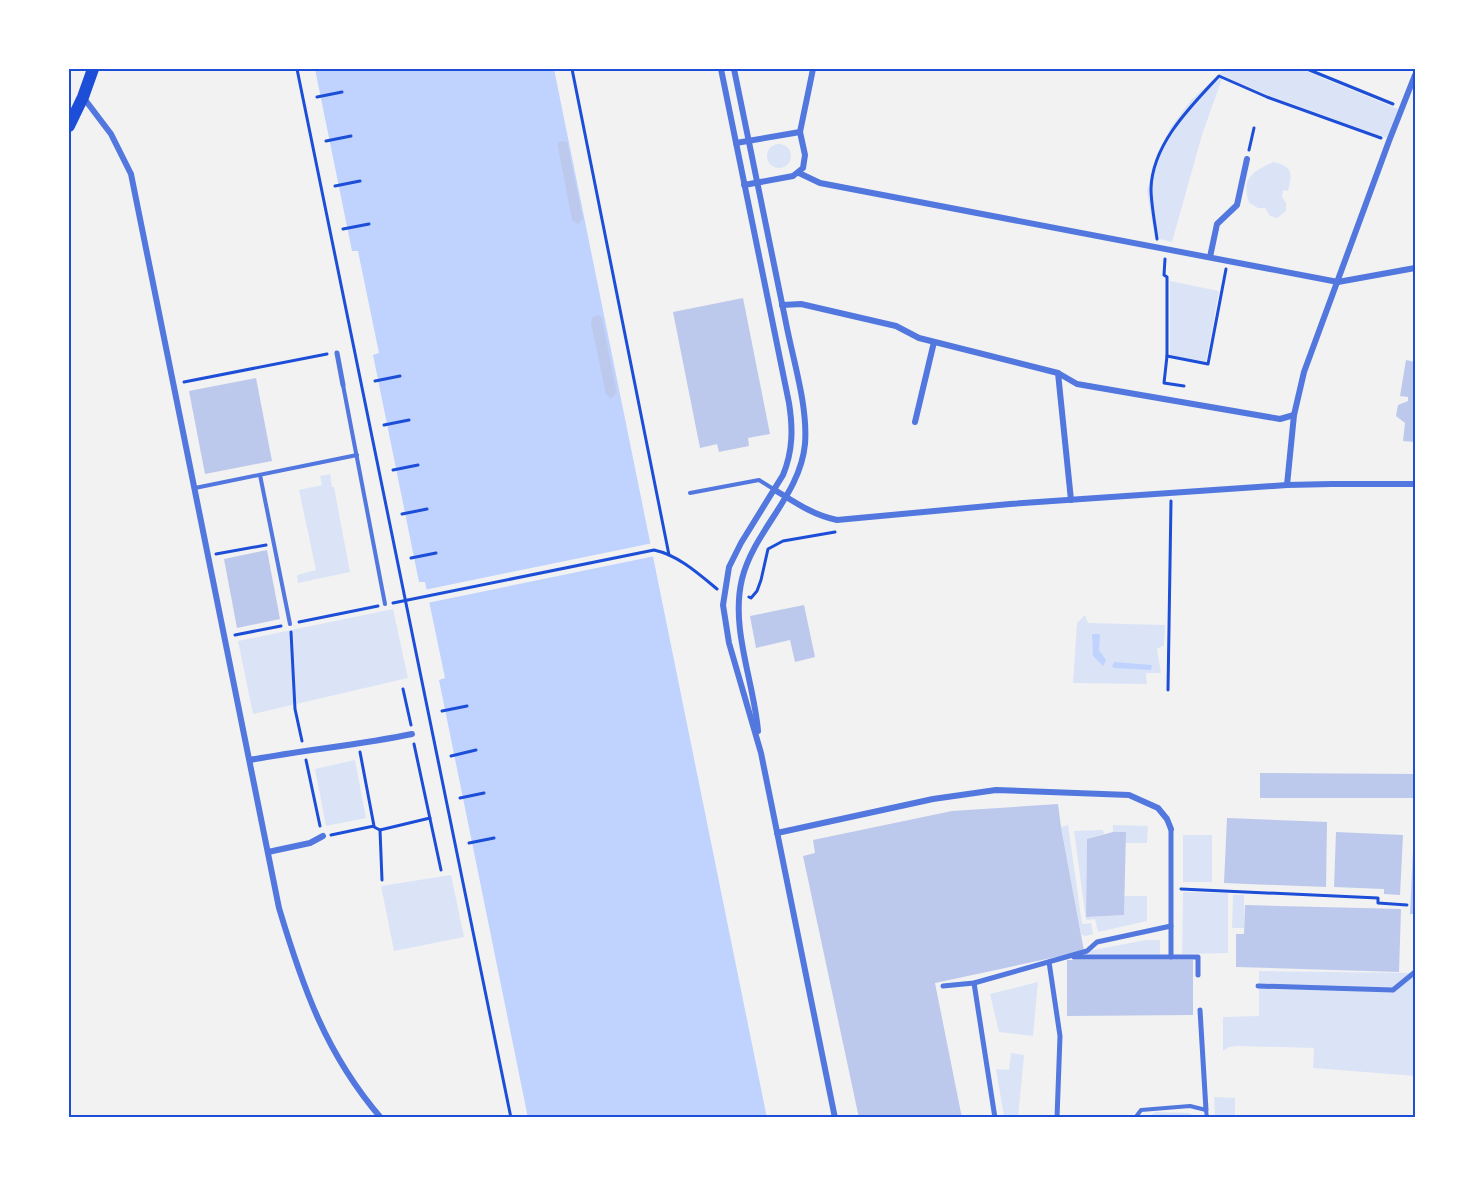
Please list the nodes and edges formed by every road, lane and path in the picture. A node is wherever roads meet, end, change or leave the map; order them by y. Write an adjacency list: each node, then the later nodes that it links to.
1 (93, 69): 10 (main road)
2 (297, 69): 40 (path)
3 (572, 69): 69 (path)
4 (721, 69): 20 (street)
5 (734, 69): 17 (street)
6 (813, 69): 15 (street)
7 (1307, 69): 12 (path)
8 (1415, 75): 12 (street)
9 (342, 92): 11 (path)
10 (83, 97): 13 (main road); 45 (street)
11 (317, 97)
12 (1403, 108): 19 (street)
13 (69, 126)
14 (1254, 128): 21 (path)
15 (800, 132): 17 (street); 22 (street)
16 (351, 136): 18 (path)
17 (749, 140): 20 (street); 24 (street)
18 (326, 141)
19 (1389, 141): 31 (path); 36 (street)
20 (736, 143): 25 (street)
21 (1247, 159): 33 (street)
22 (799, 173): 24 (street); 31 (street)
23 (360, 181): 26 (path)
24 (758, 182): 25 (street); 29 (street)
25 (744, 184): 30 (street)
26 (334, 186)
27 (369, 224): 28 (path)
28 (343, 229)
29 (768, 236): 30 (street); 37 (street)
30 (755, 238): 59 (street)
31 (1158, 247): 32 (street)
32 (1165, 248): 33 (street); 41 (path)
33 (1210, 257): 34 (street)
34 (1228, 260): 36 (street); 41 (path)
35 (1415, 268): 36 (street)
36 (1338, 282): 48 (street)
37 (782, 305): 38 (street); 62 (street)
38 (934, 342): 42 (street); 50 (street)
39 (337, 352): 40 (path); 45 (path); 46 (street)
40 (355, 355): 74 (path)
41 (1167, 356): 47 (path)
42 (1058, 373): 48 (street); 63 (street)
43 (400, 376): 44 (path)
44 (375, 381)
45 (173, 384): 58 (street)
46 (343, 385): 52 (lane)
47 (1184, 386)
48 (1294, 415): 57 (street)
49 (409, 420): 51 (path)
50 (915, 422)
51 (384, 425)
52 (357, 455): 55 (lane); 75 (lane)
53 (418, 465): 54 (path)
54 (393, 470)
55 (260, 475): 58 (lane); 67 (lane)
56 (1415, 484): 57 (street)
57 (1287, 485): 61 (street)
58 (195, 488): 70 (street)
59 (775, 490): 60 (lane); 62 (street); 72 (street)
60 (690, 493)
61 (1172, 493): 63 (street); 79 (path)
62 (787, 497): 63 (street); 84 (street)
63 (1071, 500)
64 (427, 509): 65 (path)
65 (402, 514)
66 (835, 532): 73 (path)
67 (273, 543): 70 (path); 76 (lane)
68 (435, 553): 71 (path)
69 (669, 555): 72 (path); 74 (path)
70 (209, 556): 77 (street)
71 (411, 558)
72 (723, 594): 84 (street)
73 (751, 598)
74 (404, 601): 75 (path); 116 (path)
75 (386, 604): 76 (path)
76 (290, 624): 77 (path); 85 (path)
77 (224, 638): 88 (street)
78 (403, 689): 82 (path)
79 (1168, 690)
80 (466, 706): 81 (path)
81 (442, 711)
82 (412, 734): 83 (street); 91 (path)
83 (358, 745): 85 (street); 92 (path)
84 (759, 746): 95 (street)
85 (304, 750): 88 (street); 96 (path)
86 (476, 750): 87 (path)
87 (451, 756)
88 (250, 760): 99 (street)
89 (484, 793): 90 (path)
90 (460, 798)
91 (430, 818): 94 (path); 100 (path)
92 (374, 826): 94 (path); 96 (path)
93 (1171, 829): 95 (street); 102 (street)
94 (380, 830): 101 (path)
95 (777, 833): 117 (street)
96 (323, 836): 99 (street)
97 (494, 838): 98 (path)
98 (469, 843)
99 (268, 852): 115 (street)
100 (441, 870)
101 (382, 880)
102 (1172, 889): 103 (path); 104 (street)
103 (1407, 905)
104 (1172, 926): 105 (street); 106 (street)
105 (1065, 957): 106 (street); 107 (street)
106 (1171, 957): 109 (street)
107 (1049, 962): 110 (street); 119 (street)
108 (1415, 972): 112 (street)
109 (1198, 975)
110 (974, 983): 111 (street); 118 (street)
111 (943, 986)
112 (1258, 987)
113 (1200, 1010): 114 (street)
114 (1206, 1110): 120 (lane); 121 (lane)
115 (381, 1118)
116 (511, 1118)
117 (835, 1118)
118 (995, 1118)
119 (1057, 1118)
120 (1135, 1118)
121 (1207, 1118)

